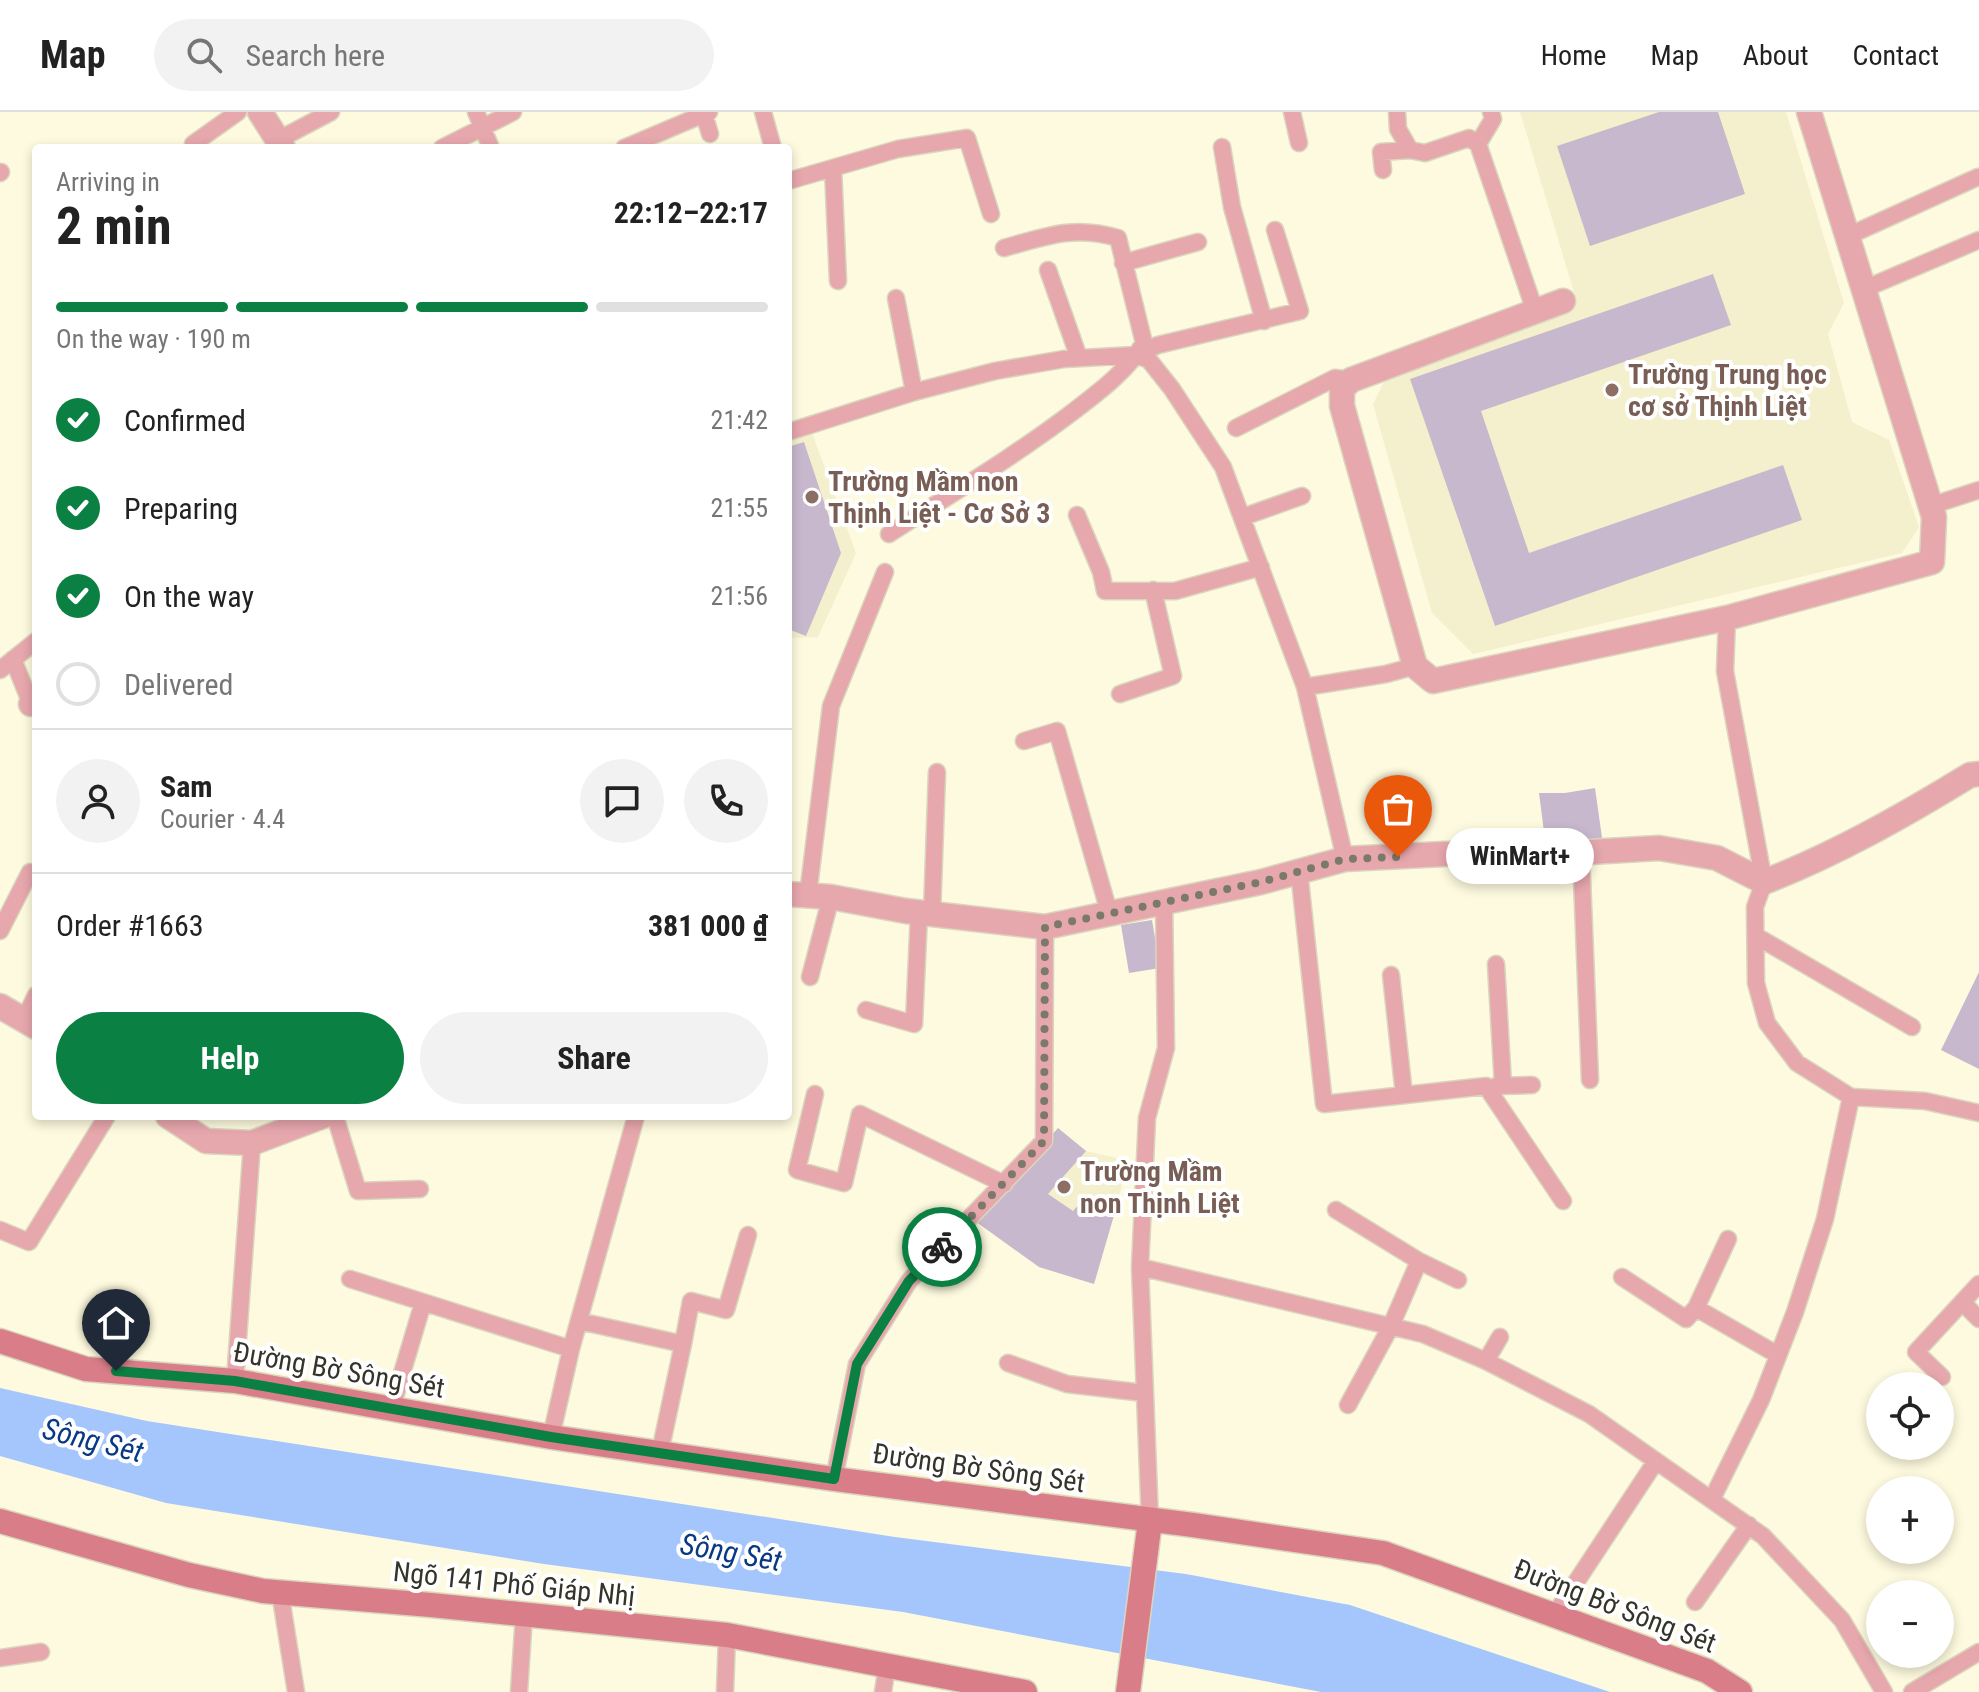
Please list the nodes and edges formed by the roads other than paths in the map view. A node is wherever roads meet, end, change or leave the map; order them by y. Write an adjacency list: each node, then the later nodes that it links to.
1 (238, 112): 14 (lane)
2 (260, 112): 15 (street)
3 (331, 112): 15 (lane)
4 (513, 112): 11 (lane)
5 (763, 112): 19 (lane)
6 (1292, 112): 13 (lane)
7 (1397, 112): 22 (lane)
8 (1491, 112): 20 (lane)
9 (1809, 112): 29 (street)
10 (707, 113): 12 (lane); 18 (lane)
11 (479, 120): 16 (lane); 17 (lane)
12 (710, 134)
13 (1299, 143)
14 (193, 144)
15 (280, 144)
16 (447, 144)
17 (489, 144)
18 (638, 144)
19 (772, 144)
20 (1478, 144): 22 (lane); 39 (lane)
21 (1222, 147): 40 (lane)
22 (1410, 150): 24 (lane)
23 (833, 168): 26 (lane); 27 (lane); 35 (lane)
24 (1383, 170)
25 (1978, 177): 29 (lane)
26 (792, 180)
27 (991, 214)
28 (1275, 230): 40 (lane)
29 (1848, 236): 36 (street)
30 (1979, 240): 36 (lane)
31 (1198, 242): 33 (lane)
32 (1004, 248): 33 (lane)
33 (1123, 263): 41 (lane)
34 (1048, 270): 42 (lane)
35 (838, 281)
36 (1864, 289): 49 (street)
37 (896, 298): 44 (lane)
38 (1563, 301): 39 (street)
39 (1535, 311): 43 (street)
40 (1264, 321): 41 (lane)
41 (1136, 355): 42 (lane); 51 (lane); 52 (lane)
42 (1079, 358): 44 (lane)
43 (1351, 380): 45 (lane); 59 (street)
44 (914, 392): 46 (lane)
45 (1236, 428)
46 (792, 431)
47 (1979, 490): 49 (lane)
48 (1302, 496): 51 (lane)
49 (1930, 506): 56 (street)
50 (1077, 515): 55 (lane)
51 (1243, 517): 53 (lane)
52 (889, 534)
53 (1261, 567): 55 (lane); 60 (lane)
54 (885, 572): 71 (lane)
55 (1153, 590): 61 (lane)
56 (1727, 618): 59 (street); 70 (lane)
57 (32, 644): 58 (lane)
58 (6, 664): 62 (lane)
59 (1415, 666): 60 (lane)
60 (1305, 687): 67 (lane)
61 (1120, 694)
62 (32, 702)
63 (1024, 741): 73 (lane)
64 (937, 772): 74 (lane)
65 (1979, 774): 70 (street)
66 (1581, 853): 67 (street); 70 (street); 85 (lane)
67 (1345, 859): 68 (street)
68 (1299, 871): 72 (street); 89 (lane)
69 (30, 872): 76 (lane)
70 (1764, 882): 77 (lane)
71 (809, 895): 74 (street); 80 (lane)
72 (1164, 901): 73 (street); 106 (lane)
73 (1109, 912): 75 (street)
74 (926, 913): 75 (street); 82 (lane)
75 (1045, 927): 98 (lane)
76 (0, 931)
77 (1756, 936): 84 (lane); 90 (lane)
78 (1496, 964): 87 (lane)
79 (1391, 975): 89 (lane)
80 (810, 977)
81 (0, 1006): 83 (street)
82 (866, 1010)
83 (30, 1024)
84 (1912, 1027)
85 (1590, 1080)
86 (1532, 1085): 87 (lane)
87 (1494, 1086): 89 (lane); 100 (lane)
88 (815, 1094): 98 (lane)
89 (1404, 1095)
90 (1851, 1097): 91 (lane); 121 (lane)
91 (1979, 1113)
92 (105, 1120): 102 (lane)
93 (174, 1120): 97 (street)
94 (312, 1120): 97 (street)
95 (336, 1120): 99 (lane)
96 (635, 1120): 115 (lane)
97 (252, 1143): 125 (lane)
98 (1004, 1184): 132 (lane)
99 (420, 1189)
100 (1563, 1201)
101 (1336, 1210): 105 (lane)
102 (0, 1230)
103 (748, 1235): 119 (lane)
104 (1728, 1239): 113 (lane)
105 (1419, 1261): 109 (lane); 116 (lane)
106 (1140, 1267): 116 (lane); 126 (lane)
107 (1622, 1277): 113 (lane)
108 (350, 1279): 112 (lane)
109 (1458, 1280)
110 (1979, 1284): 111 (lane)
111 (1962, 1302): 114 (lane); 124 (lane)
112 (423, 1303): 120 (lane); 128 (lane)
113 (1696, 1308): 121 (lane)
114 (1979, 1319)
115 (579, 1321): 119 (lane); 120 (lane)
116 (1391, 1326): 122 (lane); 127 (lane)
117 (1500, 1337): 122 (lane)
118 (0, 1341): 125 (street, Đường Bờ Sông Sét)
119 (683, 1344): 130 (lane)
120 (571, 1349): 129 (lane)
121 (1778, 1355): 133 (lane)
122 (1486, 1361): 131 (lane)
123 (1008, 1363): 126 (lane)
124 (1937, 1372)
125 (235, 1381): 128 (street, Đường Bờ Sông Sét)
126 (1144, 1393): 135 (lane)
127 (1348, 1405)
128 (391, 1410): 129 (street, Đường Bờ Sông Sét)
129 (551, 1437): 130 (street, Đường Bờ Sông Sét)
130 (660, 1452): 132 (street, Đường Bờ Sông Sét)
131 (1656, 1461): 133 (lane); 140 (lane)
132 (834, 1479): 135 (street, Đường Bờ Sông Sét)
133 (1712, 1499): 136 (lane)
134 (0, 1521): 137 (street, Ngõ 141 Phố Giáp Nhị)
135 (1150, 1521): 140 (street, Đường Bờ Sông Sét); 152 (street)
136 (1749, 1525): 138 (lane); 154 (lane)
137 (280, 1592): 139 (street, Ngõ 141 Phố Giáp Nhị); 147 (lane)
138 (1695, 1602)
139 (524, 1614): 141 (street, Ngõ 141 Phố Giáp Nhị); 148 (lane)
140 (1555, 1614): 153 (street, Đường Bờ Sông Sét)
141 (727, 1635): 145 (street, Ngõ 141 Phố Giáp Nhị); 149 (lane)
142 (41, 1652): 144 (lane)
143 (1979, 1652): 155 (lane)
144 (0, 1658)
145 (887, 1666): 146 (street, Ngõ 141 Phố Giáp Nhị); 150 (lane)
146 (956, 1686): 151 (street, Ngõ 141 Phố Giáp Nhị)
147 (296, 1692)
148 (519, 1692)
149 (725, 1692)
150 (883, 1692)
151 (1025, 1692)
152 (1128, 1692)
153 (1740, 1692)
154 (1884, 1692)
155 (1912, 1692)

